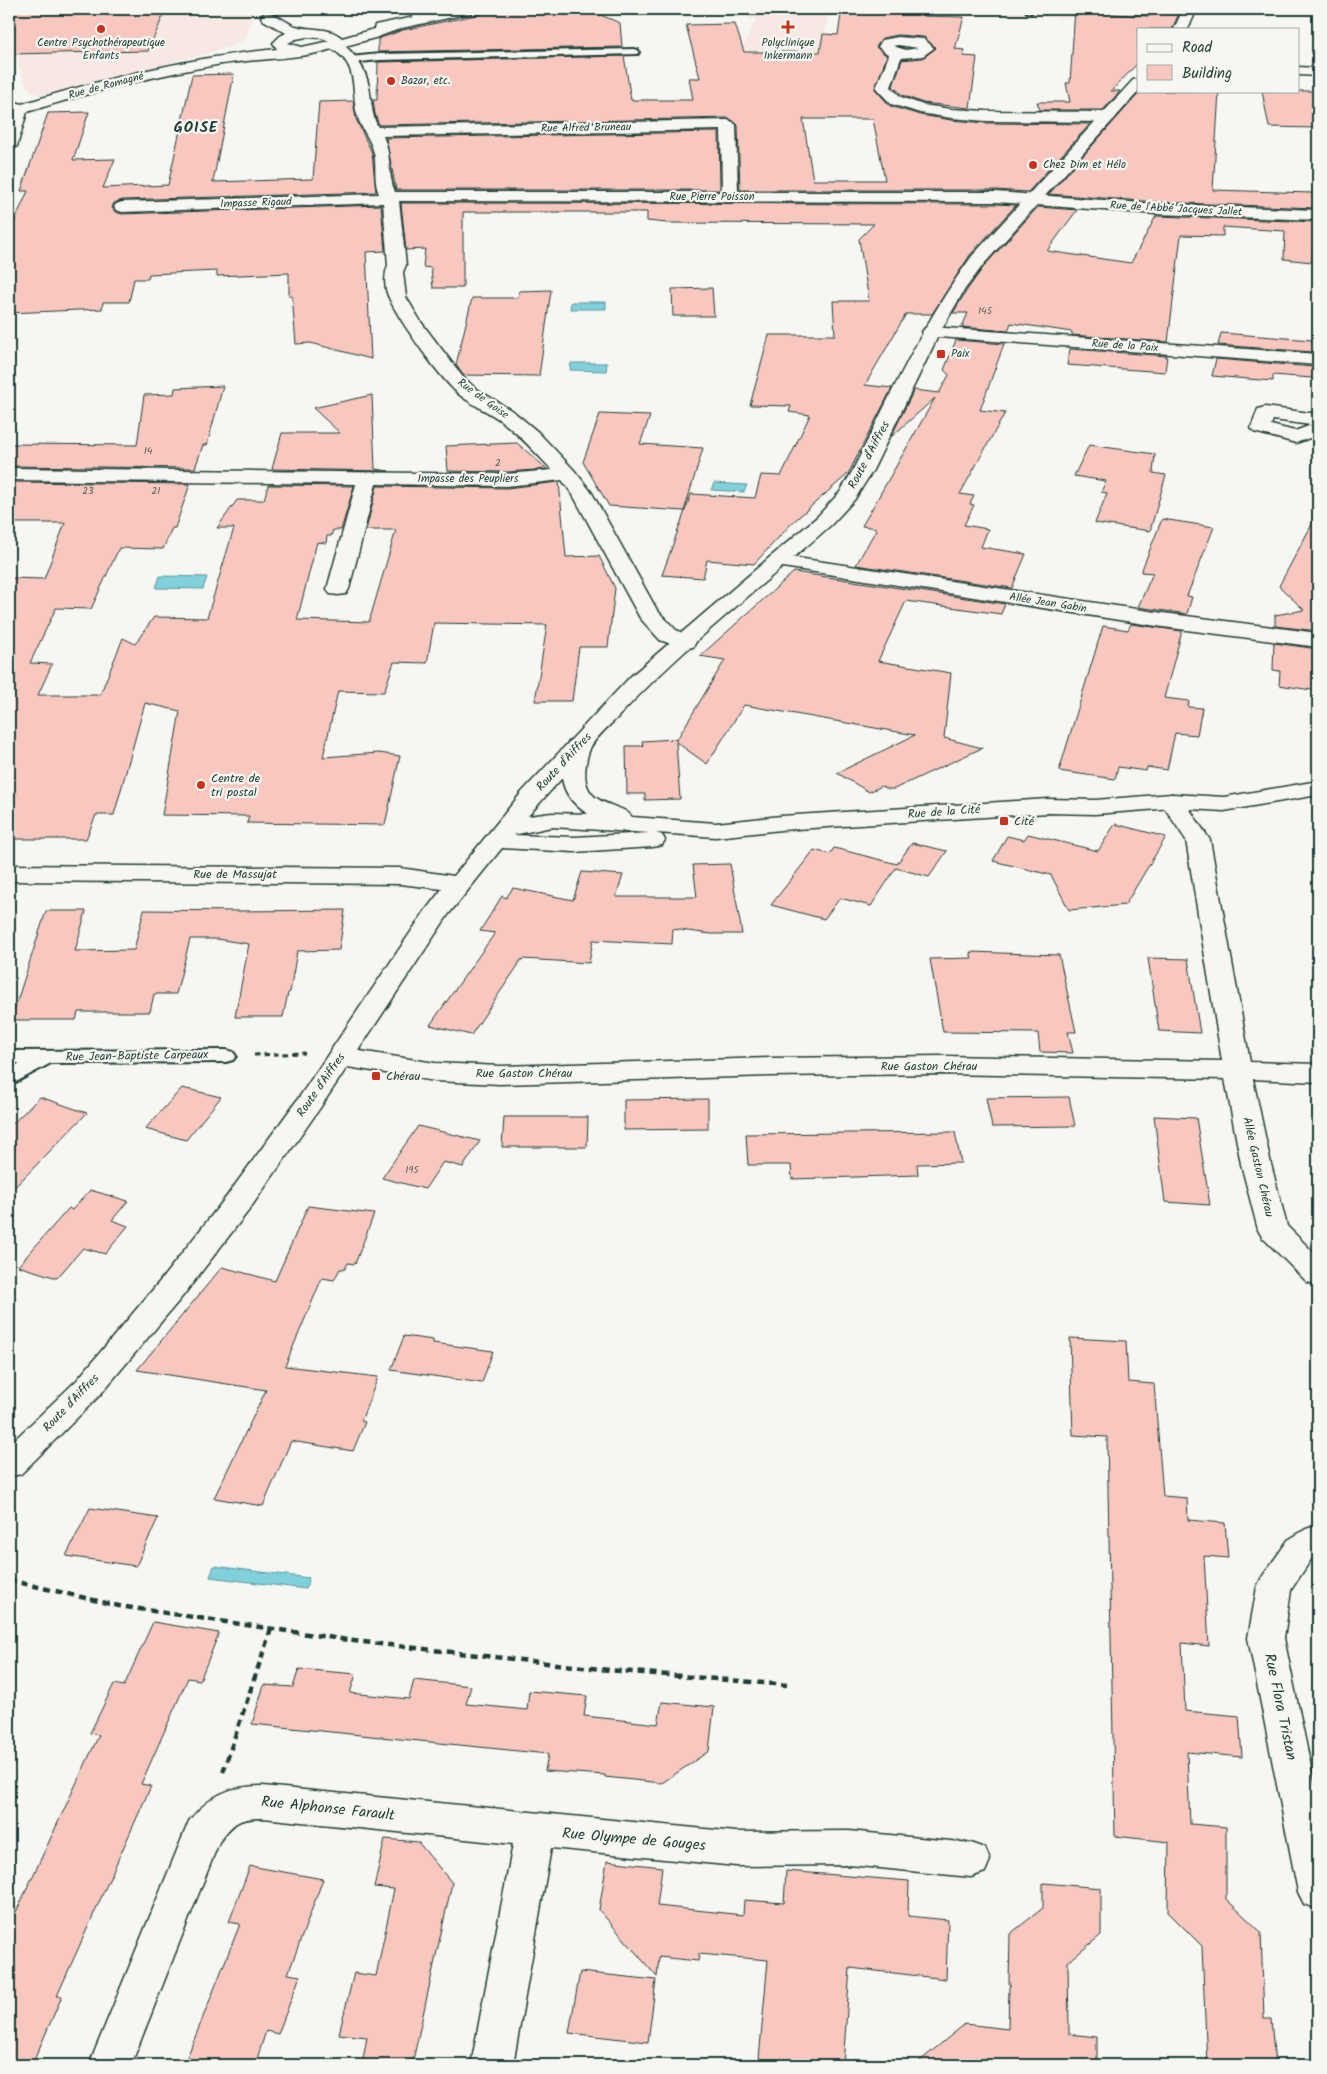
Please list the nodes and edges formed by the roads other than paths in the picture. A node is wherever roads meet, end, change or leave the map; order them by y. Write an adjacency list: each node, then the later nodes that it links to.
1 (471, 9): 4 (street)
2 (1190, 9): 5 (street)
3 (269, 13): 6 (street); 7 (street)
4 (420, 14): 8 (street)
5 (1181, 28)
6 (313, 33): 7 (street, Rue de Romagné); 8 (street)
7 (282, 40): 9 (street); 14 (street, Rue de Romagné)
8 (333, 41): 10 (street); 13 (street, Rue de Goise)
9 (296, 50): 10 (street, Rue de Romagné); 14 (street, Rue de Romagné)
10 (314, 50): 13 (street)
11 (634, 52): 13 (lane)
12 (898, 53): 19 (street)
13 (350, 60): 20 (street, Rue de Goise)
14 (204, 62): 18 (street, Rue de Romagné)
15 (1300, 72): 16 (street)
16 (1318, 72)
17 (1137, 84): 19 (street, Route d'Aiffres)
18 (12, 109): 21 (street)
19 (1108, 117): 24 (street, Route d'Aiffres)
20 (372, 132): 22 (street, Rue Alfred Bruneau); 23 (street, Rue de Goise)
21 (9, 146)
22 (730, 197): 23 (street, Rue Pierre Poisson); 24 (street, Rue Pierre Poisson)
23 (390, 198): 25 (street, Impasse Rigaud); 32 (street, Rue de Goise)
24 (1033, 200): 26 (street, Rue de l'Abbé Jacques Jallet); 27 (street, Route d'Aiffres)
25 (122, 207)
26 (1318, 215)
27 (931, 332): 28 (street, Rue de la Paix); 34 (street, Route d'Aiffres)
28 (1318, 360)
29 (1318, 420): 30 (street)
30 (1318, 429)
31 (9, 474): 33 (street, Impasse des Peupliers)
32 (567, 474): 33 (street, Impasse des Peupliers); 37 (street, Rue de Goise)
33 (368, 478): 35 (street)
34 (778, 561): 36 (street, Allée Jean Gabin); 37 (street, Route d'Aiffres)
35 (338, 590)
36 (1318, 640)
37 (685, 642): 38 (street, Route d'Aiffres)
38 (578, 747): 41 (street, Rue de la Cité); 43 (street, Route d'Aiffres)
39 (1318, 787): 40 (street, Rue de la Cité)
40 (1172, 800): 42 (street, Rue de la Cité); 50 (street)
41 (657, 827): 42 (street, Rue de la Cité); 43 (street, Rue de la Cité)
42 (716, 830): 43 (street, Rue de la Cité)
43 (501, 834): 45 (street, Route d'Aiffres)
44 (9, 873): 45 (street, Rue de Massujat)
45 (460, 884): 49 (street, Route d'Aiffres)
46 (9, 1056): 48 (lane, Rue Jean-Baptiste Carpeaux)
47 (226, 1056): 48 (lane, Rue Jean-Baptiste Carpeaux)
48 (48, 1057): 52 (lane, Rue Jean-Baptiste Carpeaux)
49 (341, 1057): 50 (street, Rue Gaston Chérau); 54 (street, Route d'Aiffres)
50 (1237, 1070): 51 (street, Rue Gaston Chérau); 53 (street, Allée Gaston Chérau)
51 (1318, 1073)
52 (9, 1077)
53 (1318, 1275)
54 (9, 1465)
55 (1318, 1538): 58 (street, Rue Flora Tristan)
56 (535, 1830): 57 (street, Rue Olympe de Gouges); 59 (street, Rue Alphonse Farault); 60 (street)
57 (971, 1860)
58 (1318, 1892)
59 (110, 2065)
60 (492, 2065)

